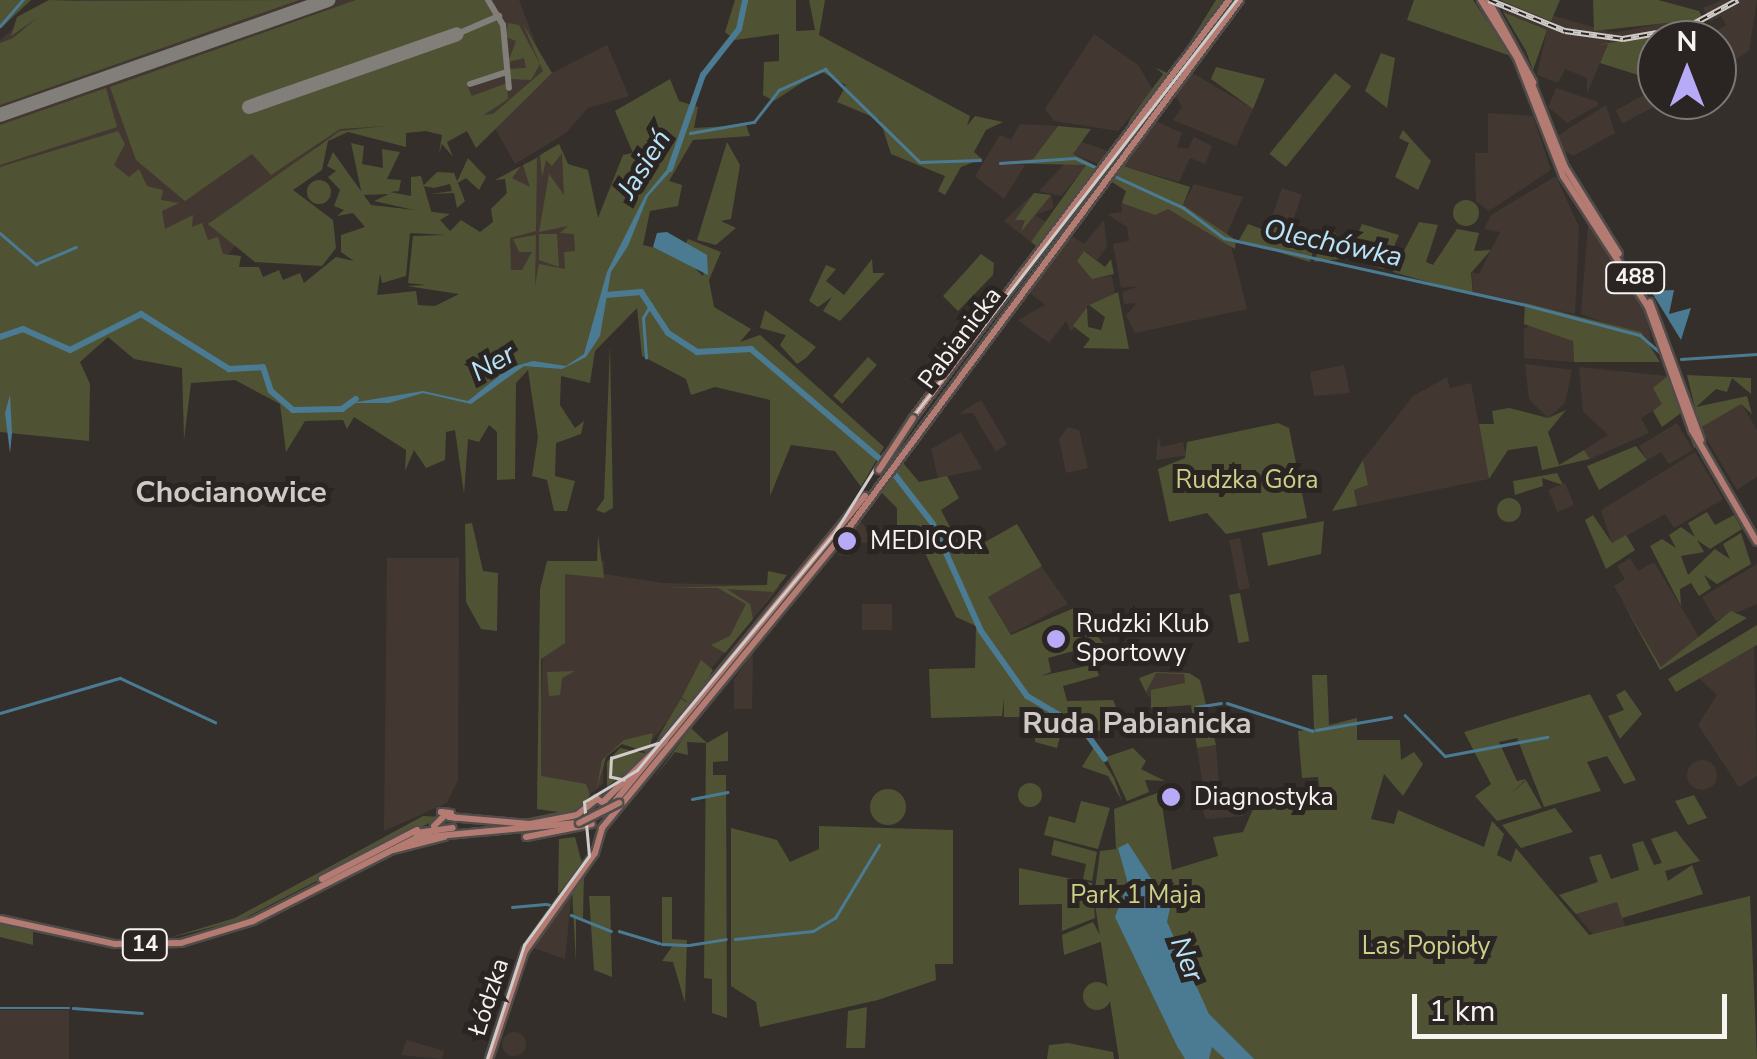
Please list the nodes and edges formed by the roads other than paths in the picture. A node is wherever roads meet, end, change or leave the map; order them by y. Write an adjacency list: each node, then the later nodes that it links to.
1 (1228, 0): 4 (main road, Pabianicka / 14)
2 (1240, 0): 4 (main road, Pabianicka / 14)
3 (1483, 0): 6 (main road, 488); 7 (main road, 488)
4 (1107, 169): 5 (main road, Pabianicka / 14); 5 (main road, Pabianicka / 14, bridge)
5 (885, 467): 8 (main road, Pabianicka / 14); 9 (main road, Pabianicka / 14)
6 (1757, 534)
7 (1757, 542)
8 (731, 658): 9 (main road); 10 (main road, Pabianicka / 14)
9 (734, 669): 10 (main road, Pabianicka / 14)
10 (708, 696): 11 (main road); 12 (main road); 13 (main road, 14, bridge)
11 (604, 800): 12 (main road); 13 (main road)
12 (614, 814): 13 (main road)
13 (588, 822): 14 (main road); 14 (main road, 14); 14 (main road); 16 (main road, Łódzka)
14 (321, 882): 15 (main road, 14)
15 (0, 918)
16 (489, 1059)

